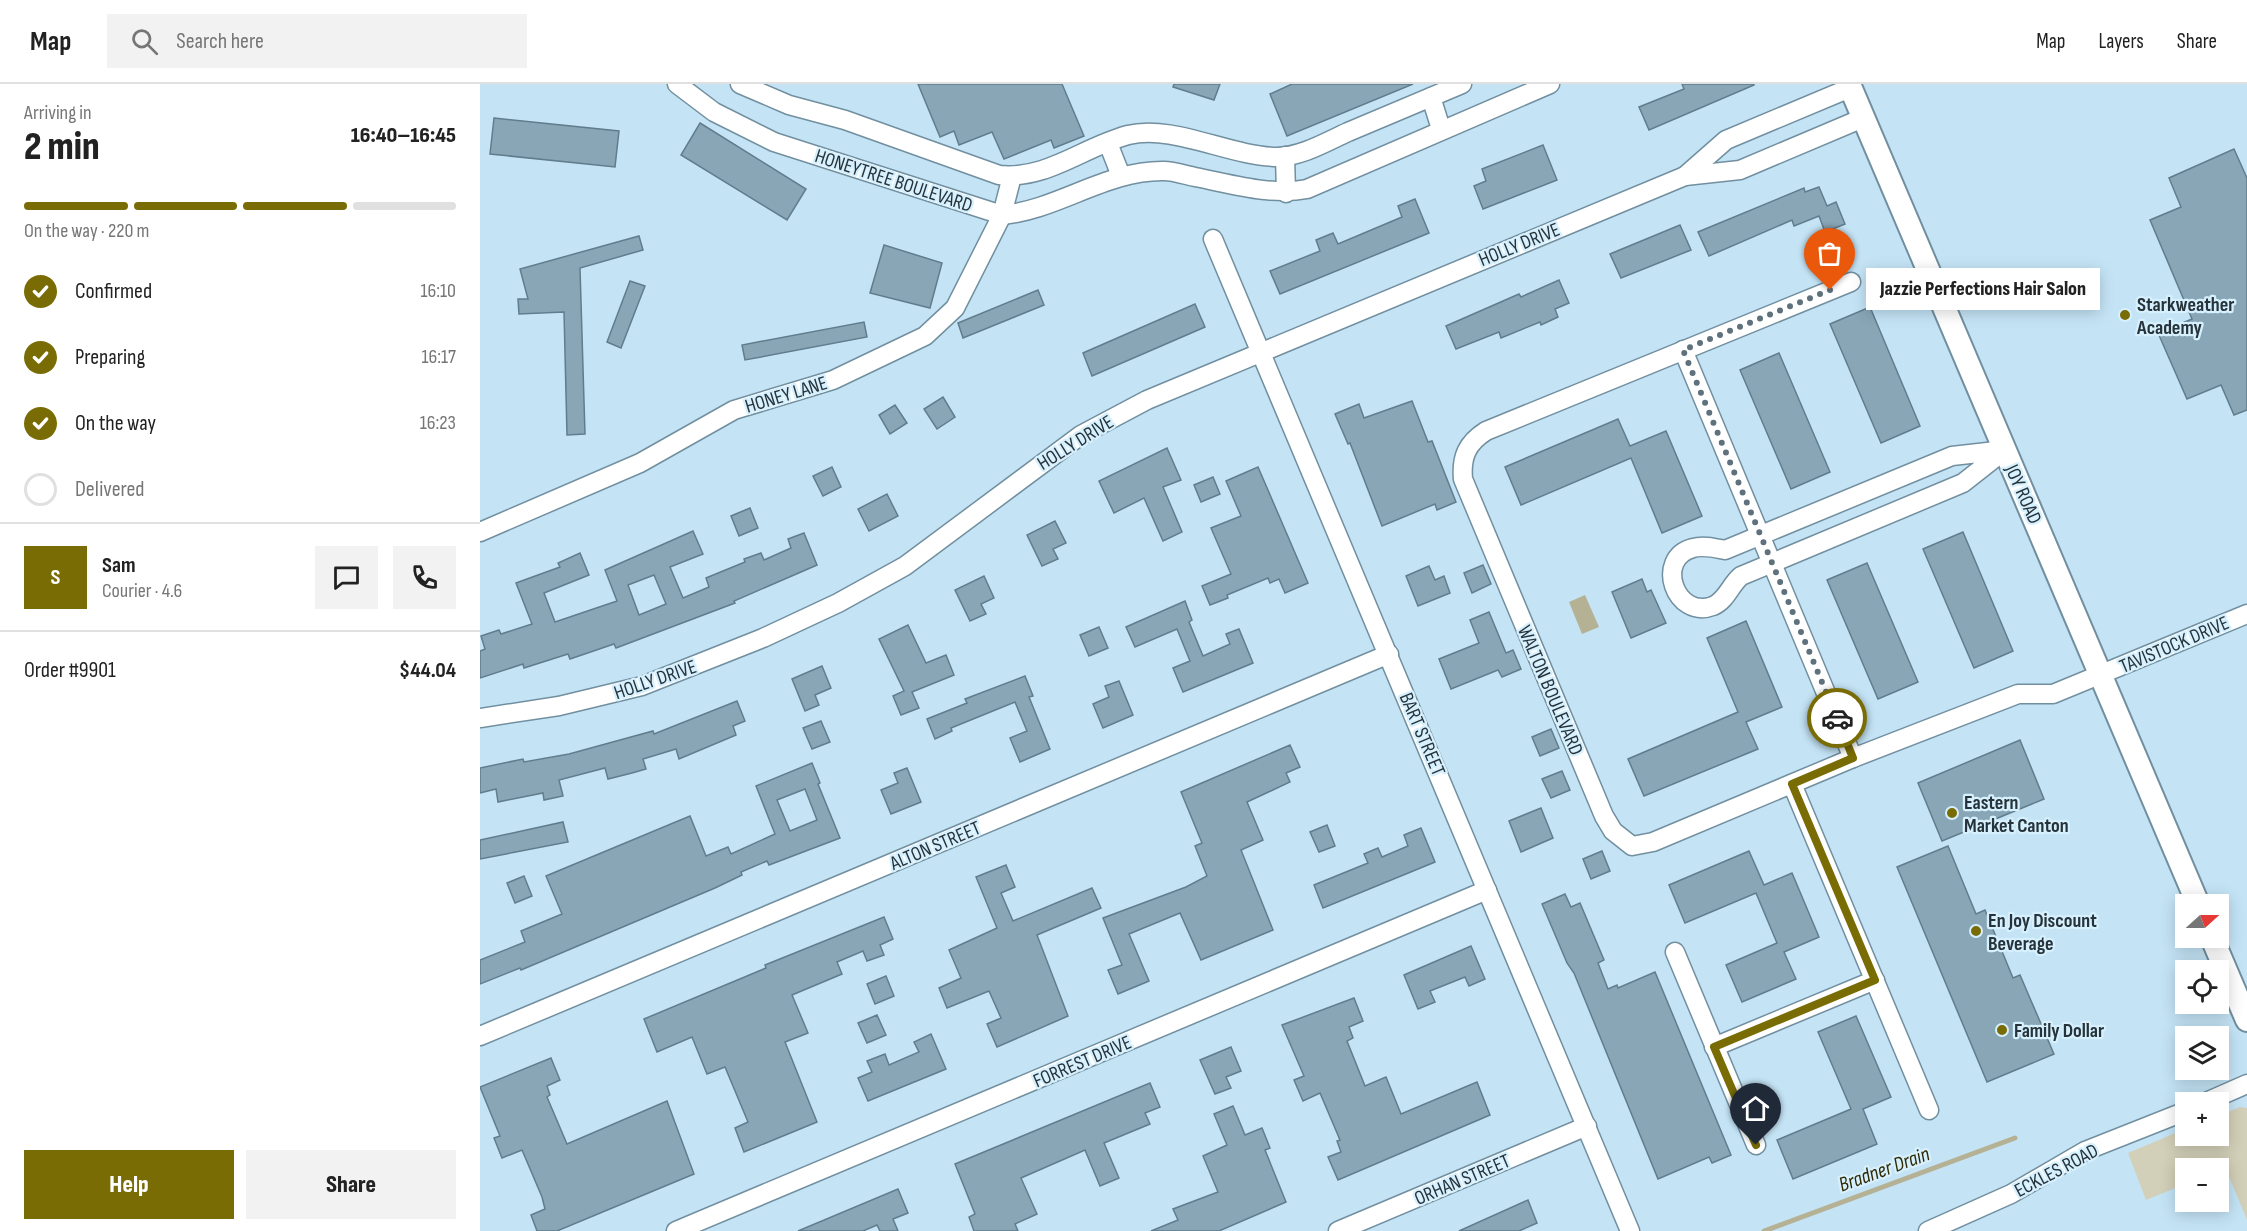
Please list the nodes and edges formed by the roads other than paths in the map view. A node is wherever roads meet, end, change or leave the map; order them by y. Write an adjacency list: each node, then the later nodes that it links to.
1 (677, 84): 15 (street, HONEYTREE BOULEVARD)
2 (740, 84): 11 (street, HONEYTREE BOULEVARD)
3 (1462, 84): 6 (street, HONEYTREE BOULEVARD)
4 (1550, 84): 8 (street, HONEYTREE BOULEVARD)
5 (1849, 86): 7 (street, JOY ROAD); 13 (street, HOLLY DRIVE)
6 (1431, 97): 8 (street); 10 (street, HONEYTREE BOULEVARD)
7 (1863, 118): 13 (street, HOLLY DRIVE); 20 (street, JOY ROAD)
8 (1441, 129): 14 (street, HONEYTREE BOULEVARD)
9 (1108, 143): 10 (street, HONEYTREE BOULEVARD); 11 (street, HONEYTREE BOULEVARD); 12 (street)
10 (1285, 156): 14 (street)
11 (1012, 176): 15 (street, HONEY LANE)
12 (1121, 176): 14 (street, HONEYTREE BOULEVARD); 15 (street, HONEYTREE BOULEVARD)
13 (1685, 176): 19 (street, HOLLY DRIVE)
14 (1286, 193)
15 (1002, 215): 23 (street, HONEY LANE)
16 (1213, 238): 19 (street, BART STREET)
17 (1851, 282): 18 (street, WALTON BOULEVARD)
18 (1683, 350): 24 (street); 31 (street, WALTON BOULEVARD)
19 (1261, 351): 27 (street, BART STREET); 29 (street, HOLLY DRIVE)
20 (2005, 450): 21 (street); 22 (street); 28 (street, JOY ROAD)
21 (1871, 489): 22 (street); 24 (street)
22 (1883, 517): 25 (street)
23 (480, 532)
24 (1761, 535): 25 (street); 25 (street)
25 (1773, 562): 30 (street)
26 (2247, 614): 28 (street, TAVISTOCK DRIVE)
27 (1389, 654): 32 (street, BART STREET); 38 (street, ALTON STREET)
28 (2100, 674): 30 (street, WALTON BOULEVARD); 33 (street, JOY ROAD)
29 (480, 718)
30 (1853, 758): 31 (street, WALTON BOULEVARD)
31 (1792, 784): 36 (street)
32 (1487, 890): 44 (street, BART STREET); 46 (street, FORREST DRIVE)
33 (2194, 894)
34 (2216, 948): 37 (street)
35 (1675, 952): 39 (street)
36 (1875, 980): 39 (street); 42 (street)
37 (2247, 1020)
38 (480, 1036)
39 (1714, 1047): 45 (street)
40 (2247, 1084): 41 (street)
41 (2229, 1092)
42 (1929, 1110)
43 (2175, 1115): 49 (street, ECKLES ROAD)
44 (1587, 1126): 47 (street, ORHAN STREET); 48 (street, BART STREET)
45 (1756, 1145)
46 (676, 1231)
47 (1338, 1231)
48 (1630, 1231)
49 (1928, 1231)

